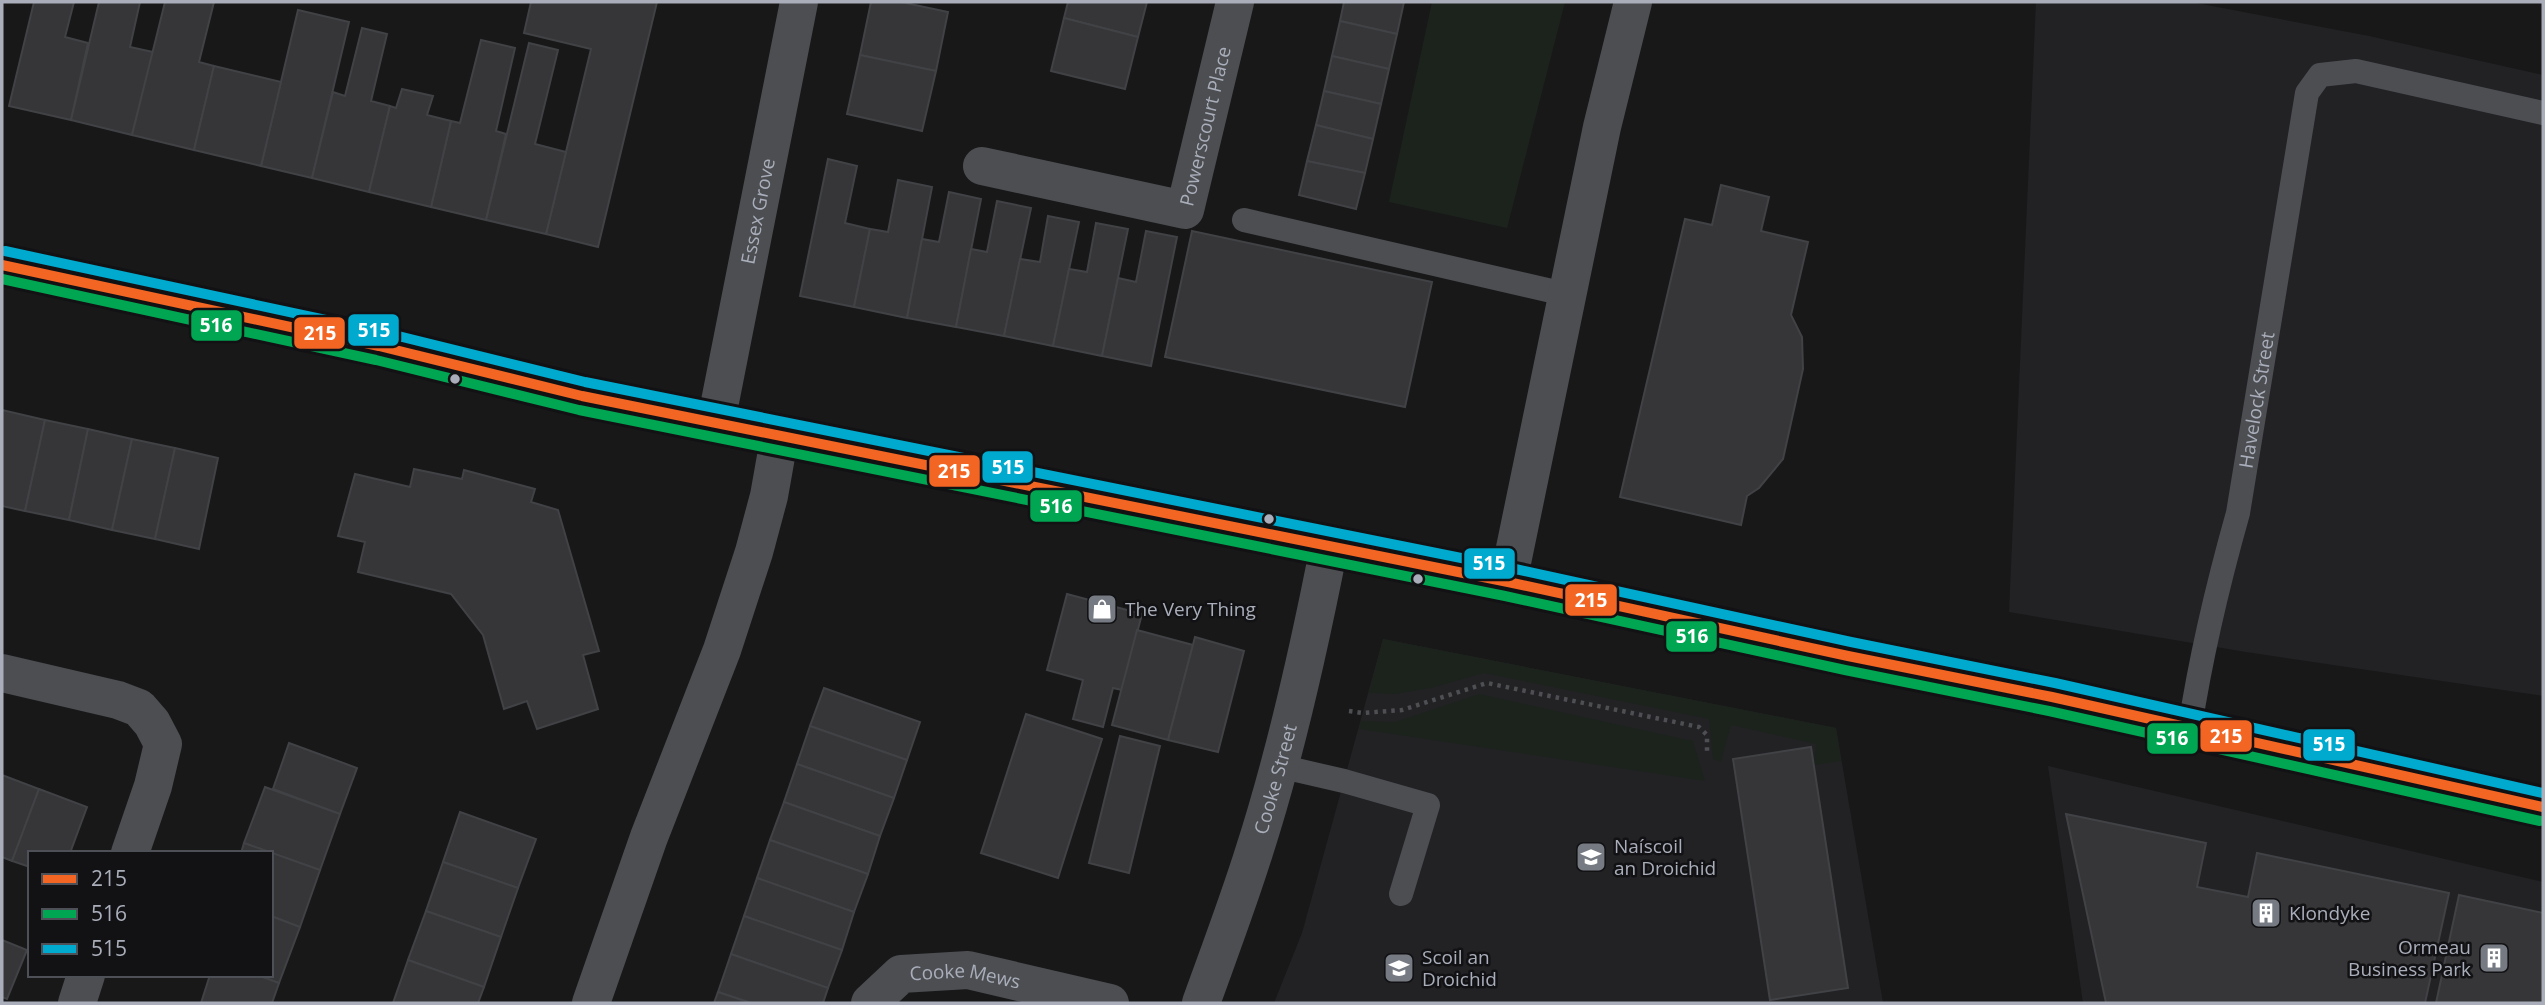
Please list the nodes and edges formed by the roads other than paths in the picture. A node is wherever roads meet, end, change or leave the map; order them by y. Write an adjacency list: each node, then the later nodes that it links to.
1 (799, 2): 9 (street, Essex Grove)
2 (1235, 2): 5 (street, Powerscourt Place)
3 (1633, 2): 8 (street)
4 (2543, 113): 14 (lane, Havelock Street)
5 (982, 166)
6 (1244, 220): 8 (lane)
7 (2, 265): 9 (main road)
8 (1569, 295): 12 (street)
9 (716, 422): 10 (main road)
10 (780, 434): 11 (main road); 21 (street)
11 (1329, 547): 12 (main road); 15 (street, Cooke Street)
12 (1508, 582): 14 (main road)
13 (2, 673): 17 (street)
14 (2190, 727): 16 (main road)
15 (1279, 766): 18 (lane); 24 (street, Cooke Street)
16 (2543, 807)
17 (131, 851)
18 (1401, 894)
19 (85, 977): 20 (street)
20 (77, 1003)
21 (591, 1003)
22 (870, 1003): 23 (street, Cooke Mews)
23 (1110, 1003)
24 (1201, 1003)

